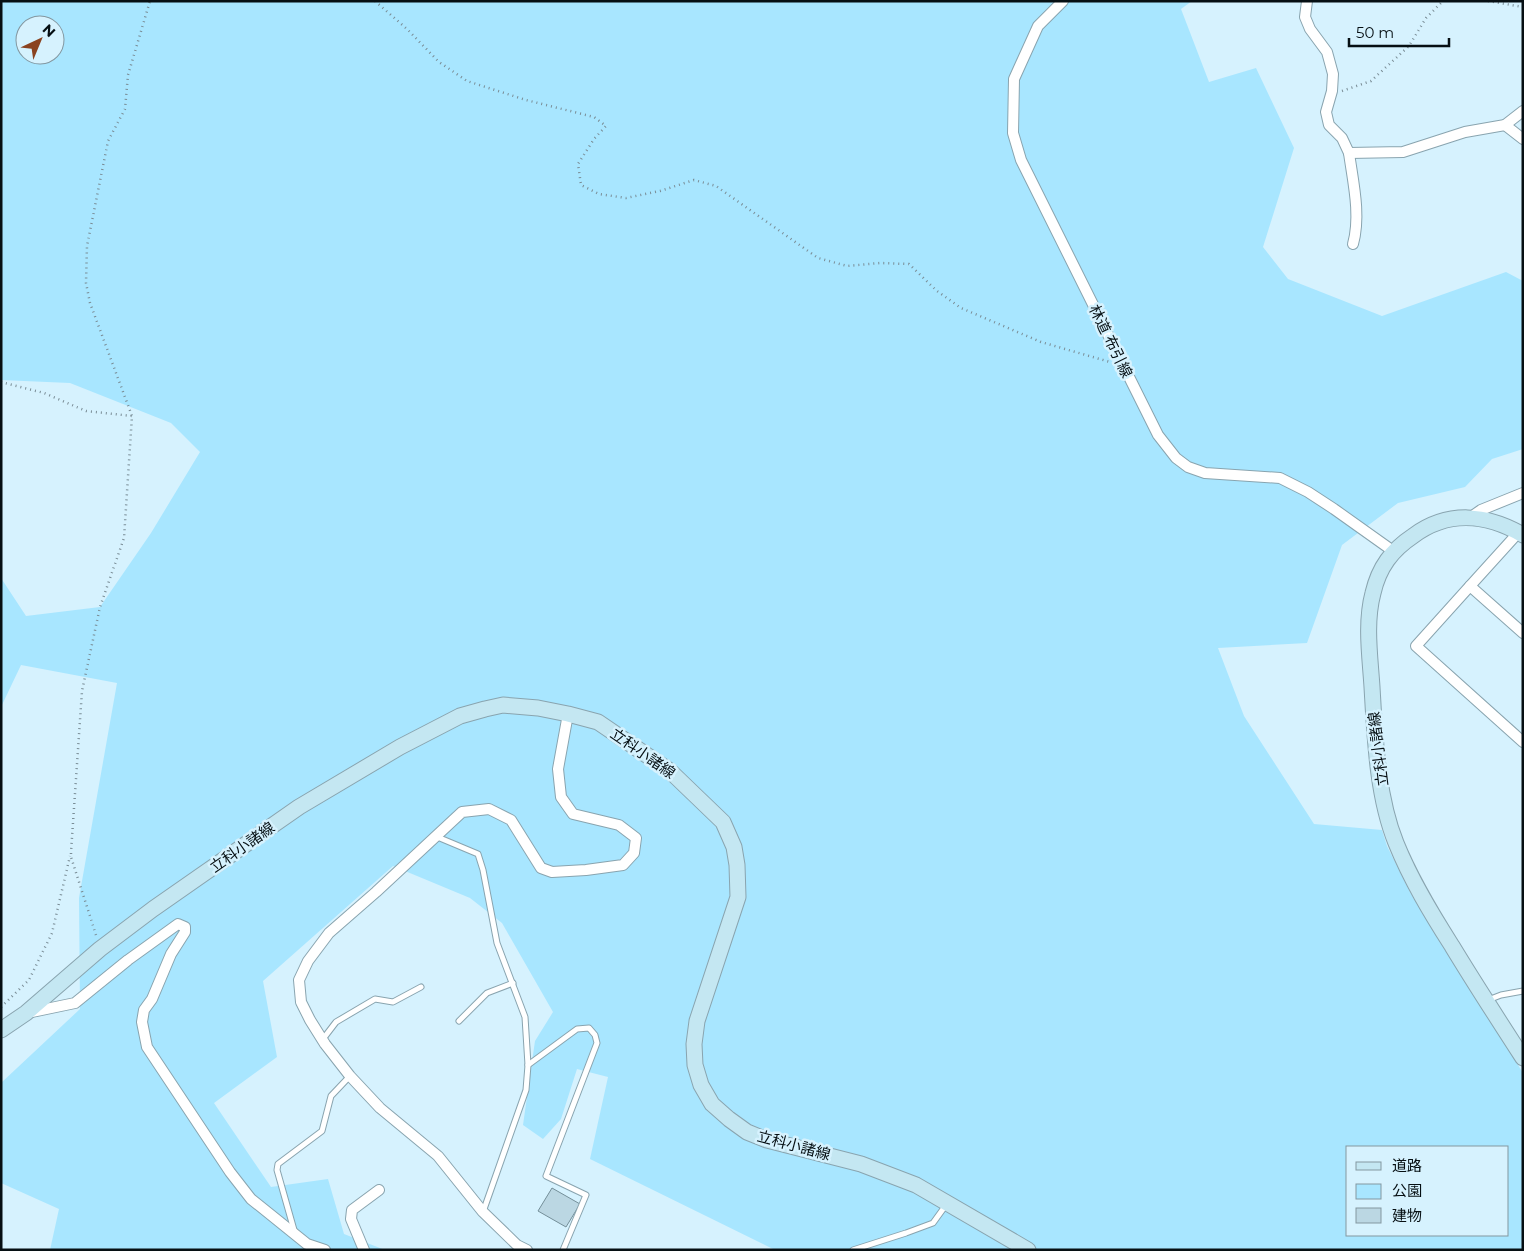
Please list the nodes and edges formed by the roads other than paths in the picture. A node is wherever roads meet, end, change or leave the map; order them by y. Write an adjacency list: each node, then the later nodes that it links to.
1 (1063, 1): 11 (street, 林道 布引線)
2 (1308, 1): 6 (street)
3 (1523, 111): 4 (street)
4 (1505, 125): 5 (street); 6 (street)
5 (1523, 139)
6 (1349, 153): 7 (street)
7 (1352, 244)
8 (1523, 493): 9 (street)
9 (1471, 517): 10 (main road, 立科小諸線); 11 (main road, 立科小諸線)
10 (1520, 534): 12 (street)
11 (1393, 551): 20 (main road, 立科小諸線)
12 (1470, 586): 13 (street); 15 (street)
13 (1523, 633)
14 (568, 714): 16 (street); 21 (main road, 立科小諸線); 29 (main road, 立科小諸線)
15 (1523, 742)
16 (435, 836): 17 (lane); 24 (street)
17 (513, 983): 22 (lane); 26 (lane)
18 (421, 987): 24 (lane)
19 (1523, 991): 20 (lane)
20 (1485, 1001): 25 (main road, 立科小諸線)
21 (26, 1013): 23 (main road, 立科小諸線); 31 (street)
22 (459, 1021)
23 (1, 1030)
24 (322, 1040): 27 (street)
25 (1523, 1058)
26 (528, 1065): 30 (lane); 36 (lane)
27 (350, 1076): 30 (street); 31 (lane)
28 (379, 1190): 34 (street)
29 (948, 1203): 37 (lane); 38 (main road, 立科小諸線)
30 (483, 1212): 32 (street)
31 (295, 1235): 33 (street)
32 (514, 1247): 35 (street)
33 (326, 1250)
34 (364, 1250)
35 (527, 1250)
36 (563, 1250)
37 (854, 1250)
38 (1028, 1250)

